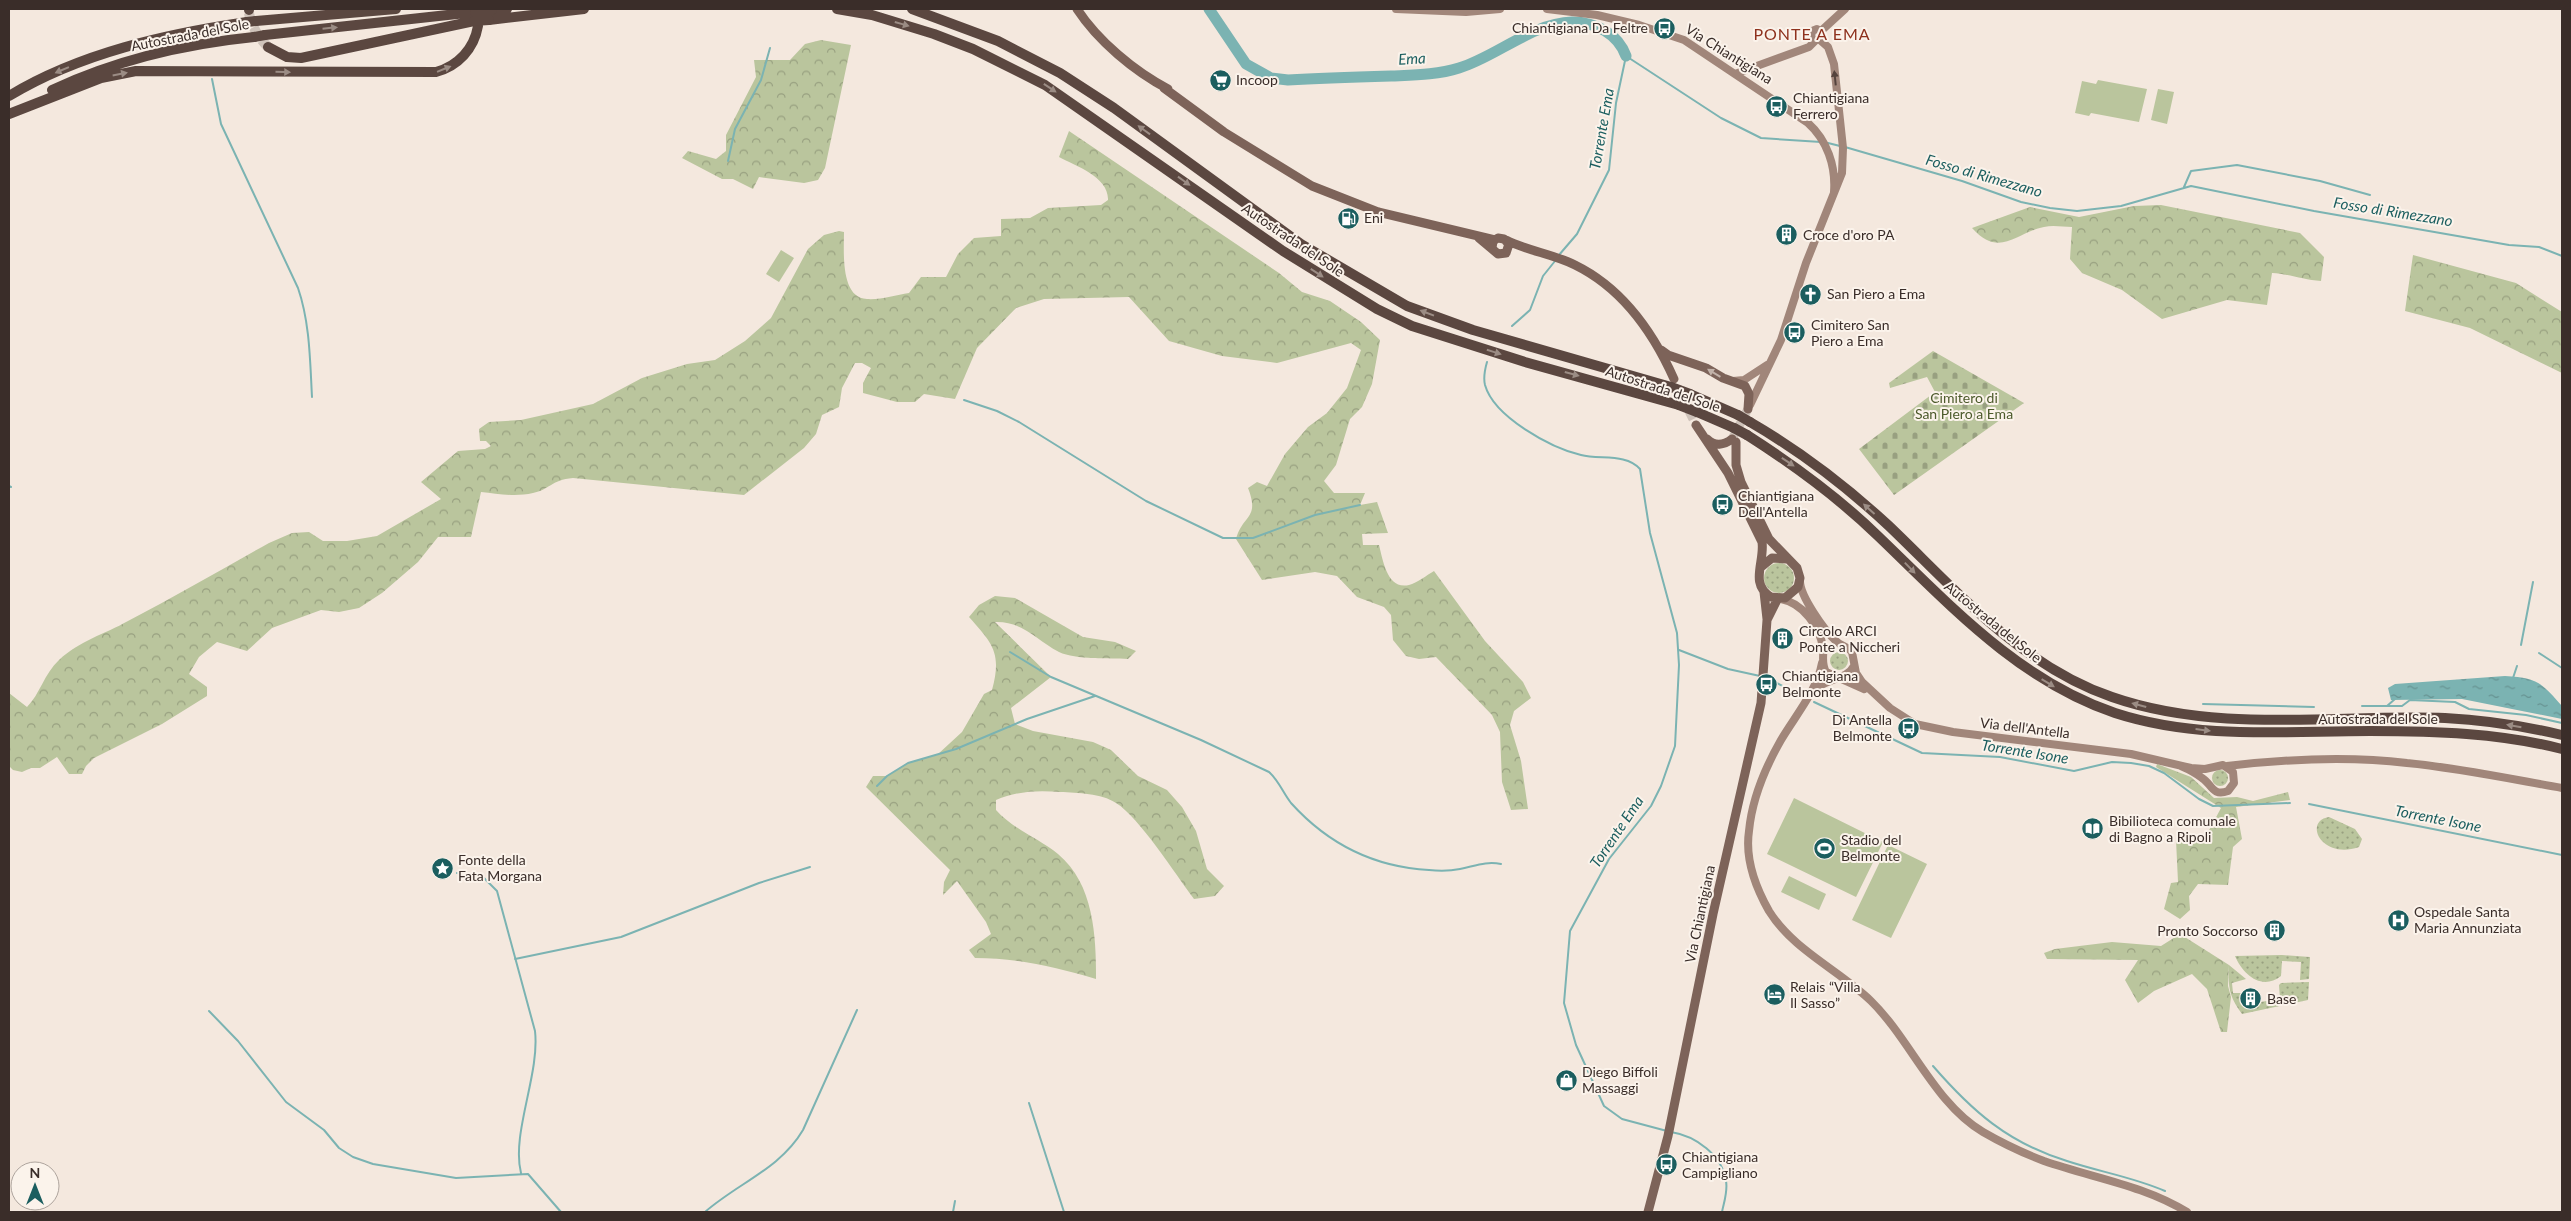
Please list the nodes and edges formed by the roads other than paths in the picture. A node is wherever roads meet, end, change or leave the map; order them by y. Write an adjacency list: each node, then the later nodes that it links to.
1 (333, 9): 14 (highway)
2 (396, 9): 14 (highway, Autostrada del Sole)
3 (507, 9): 12 (highway, Autostrada del Sole)
4 (584, 9): 12 (highway)
5 (837, 9): 45 (highway, Autostrada del Sole, one-way to 45, bridge)
6 (912, 9): 27 (highway, Autostrada del Sole, one-way to 6)
7 (1077, 9): 21 (main road)
8 (1396, 9): 9 (street)
9 (1500, 9)
10 (1547, 9): 17 (street, Via Chiantigiana)
11 (1845, 9): 15 (street)
12 (491, 15): 13 (highway, Autostrada del Sole, bridge)
13 (476, 20): 16 (highway); 19 (highway, Autostrada del Sole, one-way to 13); 19 (highway, one-way to 13)
14 (252, 22): 18 (highway, Autostrada del Sole, one-way to 18)
15 (1818, 40): 17 (street); 20 (street, Via Chiantigiana, one-way to 15)
16 (268, 47)
17 (1735, 74): 20 (street, Via Chiantigiana)
18 (9, 96)
19 (9, 113)
20 (1833, 199): 24 (street, Via Chiantigiana)
21 (1493, 244): 22 (main road, Via Chiantigiana); 22 (main road, Via Chiantigiana)
22 (1507, 245): 23 (main road, Via Chiantigiana)
23 (1657, 346): 25 (main road, Via Chiantigiana); 27 (main road, Via Chiantigiana)
24 (1770, 362): 26 (street, Via Chiantigiana); 28 (street, Via Chiantigiana)
25 (1697, 364): 26 (main road, Via Chiantigiana, one-way to 25); 27 (main road)
26 (1730, 381): 28 (main road, Via Chiantigiana)
27 (1673, 382): 44 (highway, Autostrada del Sole, one-way to 27, bridge)
28 (1748, 409)
29 (1696, 424): 30 (main road)
30 (1703, 436): 31 (main road); 32 (main road)
31 (1788, 559): 32 (main road); 33 (main road)
32 (1758, 577): 34 (main road, Via Chiantigiana)
33 (1800, 578): 35 (main road, Via Chiantigiana); 37 (street, Via dell'Antella)
34 (1764, 592): 35 (main road); 36 (main road, Via Chiantigiana)
35 (1779, 598): 36 (main road, Via Chiantigiana); 38 (street)
36 (1767, 620): 53 (main road, Via Chiantigiana)
37 (1840, 644): 38 (street); 40 (street, Via dell'Antella)
38 (1823, 654): 39 (street)
39 (1822, 663): 41 (street, Via dell'Antella); 42 (street)
40 (1854, 666): 41 (street); 43 (street, Via dell'Antella)
41 (1838, 677): 42 (street); 43 (street, Via dell'Antella)
42 (1811, 693): 54 (street)
43 (1875, 695): 47 (street, Via dell'Antella)
44 (2562, 736)
45 (2562, 749)
46 (2261, 762): 48 (street, Via dell'Antella); 50 (street); 52 (street, Via dell'Antella)
47 (2181, 766): 49 (street, Via dell'Antella); 51 (street, Via dell'Antella)
48 (2227, 766): 49 (street, Via dell'Antella); 50 (street)
49 (2213, 767): 51 (street)
50 (2235, 776): 51 (street, Via dell'Antella)
51 (2207, 781)
52 (2562, 788)
53 (1648, 1212)
54 (2187, 1212)

